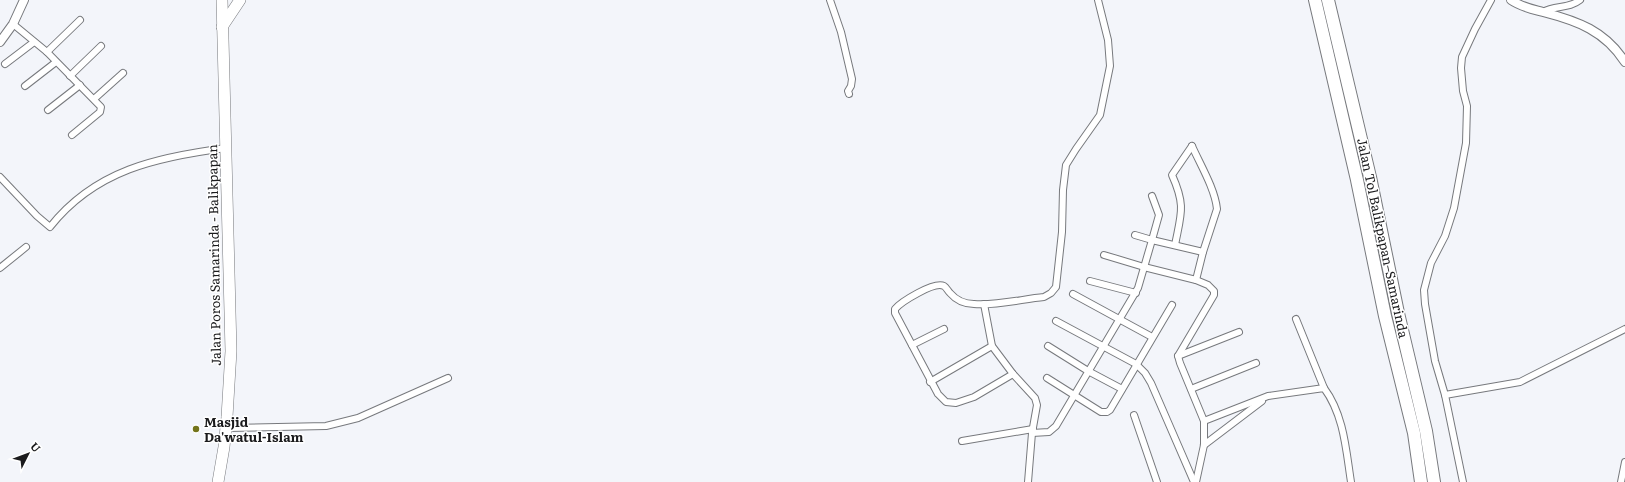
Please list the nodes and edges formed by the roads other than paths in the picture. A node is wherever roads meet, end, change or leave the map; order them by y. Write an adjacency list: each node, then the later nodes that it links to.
1 (24, 0): 13 (street)
2 (222, 0): 14 (highway, Jalan Poros Samarinda - Balikpapan)
3 (240, 0): 14 (highway)
4 (830, 0): 26 (street)
5 (1098, 0): 45 (street)
6 (1315, 0): 84 (highway, Jalan Tol Balikpapan–Samarinda)
7 (1328, 0): 85 (highway, Jalan Tol Balikpapan–Samarinda)
8 (1491, 0): 70 (street)
9 (1511, 0): 11 (street)
10 (1580, 0): 11 (street)
11 (1543, 12): 20 (street)
12 (80, 20): 18 (street)
13 (13, 24): 15 (street); 16 (street)
14 (222, 27): 30 (highway, Jalan Poros Samarinda - Balikpapan)
15 (0, 42)
16 (34, 42): 18 (street); 21 (street)
17 (101, 46): 23 (street)
18 (47, 52): 19 (street)
19 (56, 62): 23 (street); 25 (street)
20 (1625, 62)
21 (6, 64)
22 (123, 72): 27 (street)
23 (70, 76): 24 (street)
24 (80, 85): 27 (street); 28 (street)
25 (25, 86)
26 (849, 94)
27 (94, 99): 29 (street)
28 (48, 110)
29 (72, 135)
30 (226, 148): 31 (street); 74 (highway, Jalan Poros Samarinda - Balikpapan)
31 (0, 177)
32 (1152, 196): 34 (street)
33 (1135, 235): 34 (street)
34 (1152, 240): 35 (street); 39 (street)
35 (1175, 245): 37 (street); 37 (street)
36 (26, 247): 40 (street)
37 (1203, 252): 41 (street)
38 (1104, 255): 39 (street)
39 (1144, 267): 41 (street); 43 (street)
40 (0, 268)
41 (1196, 280): 58 (street)
42 (1090, 281): 43 (street)
43 (1136, 292): 47 (street)
44 (1073, 294): 47 (street)
45 (984, 304): 54 (street); 55 (street)
46 (1172, 305): 53 (street)
47 (1119, 319): 53 (street); 57 (street)
48 (1056, 320): 57 (street)
49 (1296, 320): 67 (street)
50 (944, 329): 54 (street)
51 (1625, 329): 70 (street)
52 (1239, 332): 58 (street)
53 (1152, 337): 60 (street)
54 (912, 345): 65 (street)
55 (992, 346): 62 (street); 65 (street)
56 (1048, 346): 61 (street)
57 (1103, 346): 60 (street); 61 (street)
58 (1178, 356): 68 (street)
59 (1256, 363): 68 (street)
60 (1136, 364): 66 (street); 82 (street)
61 (1088, 371): 66 (street); 69 (street)
62 (1013, 374): 65 (street); 75 (street)
63 (448, 378): 74 (street)
64 (1047, 378): 69 (street)
65 (930, 382)
66 (1122, 388): 69 (street)
67 (1324, 388): 71 (street); 83 (street)
68 (1191, 389): 73 (street)
69 (1074, 395): 75 (street)
70 (1445, 395): 86 (street)
71 (1268, 396): 73 (street); 77 (street)
72 (1134, 415): 81 (street)
73 (1204, 421): 77 (street)
74 (226, 428): 79 (highway, Jalan Poros Samarinda - Balikpapan)
75 (1032, 431): 76 (street); 80 (street)
76 (962, 441)
77 (1204, 445): 82 (street)
78 (1625, 462): 87 (street)
79 (218, 482)
80 (1028, 482)
81 (1157, 482)
82 (1195, 482)
83 (1351, 482)
84 (1421, 482)
85 (1434, 482)
86 (1463, 482)
87 (1621, 482)

